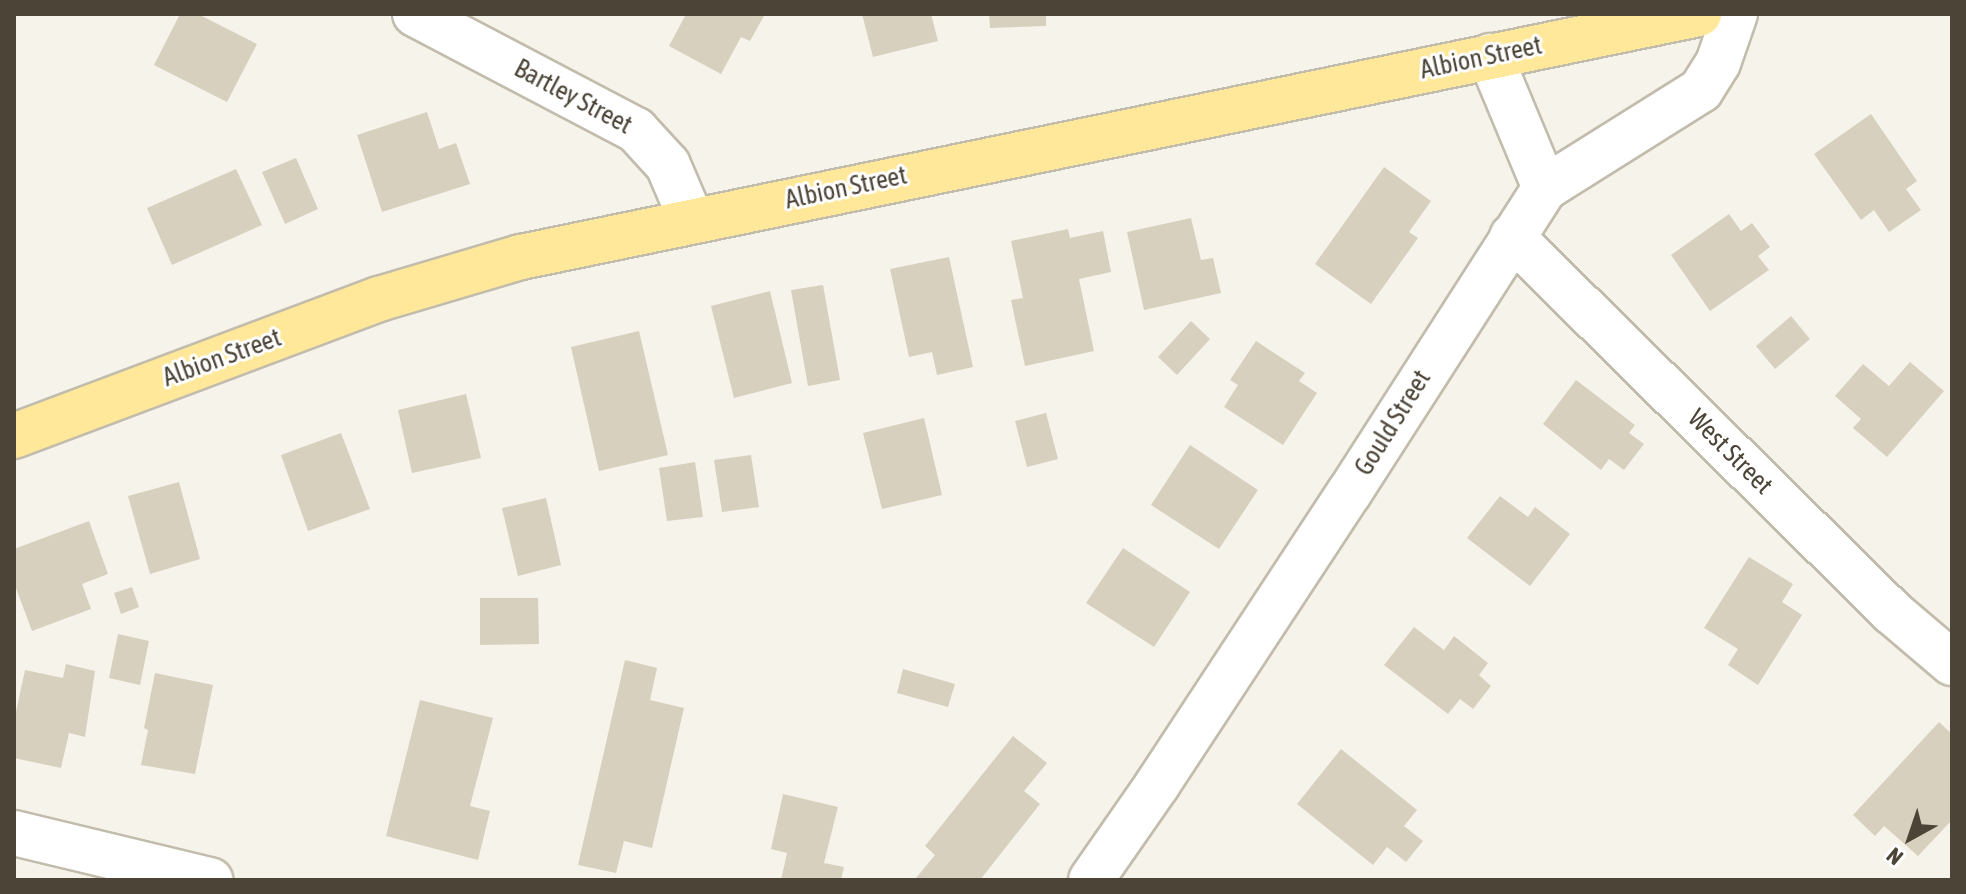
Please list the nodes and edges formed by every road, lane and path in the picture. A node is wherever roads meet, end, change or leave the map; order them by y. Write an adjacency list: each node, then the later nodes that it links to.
1 (415, 14): 6 (street, Bartley Street)
2 (1699, 14): 4 (main road, Albion Street)
3 (1735, 14): 5 (street, Gould Street)
4 (1490, 56): 5 (street); 6 (main road, Albion Street)
5 (1545, 188): 7 (street, Gould Street)
6 (691, 219): 8 (main road, Albion Street)
7 (1512, 237): 9 (street, West Street); 12 (street, Gould Street)
8 (14, 436)
9 (1952, 663)
10 (14, 833): 11 (street)
11 (210, 880)
12 (1091, 880)

